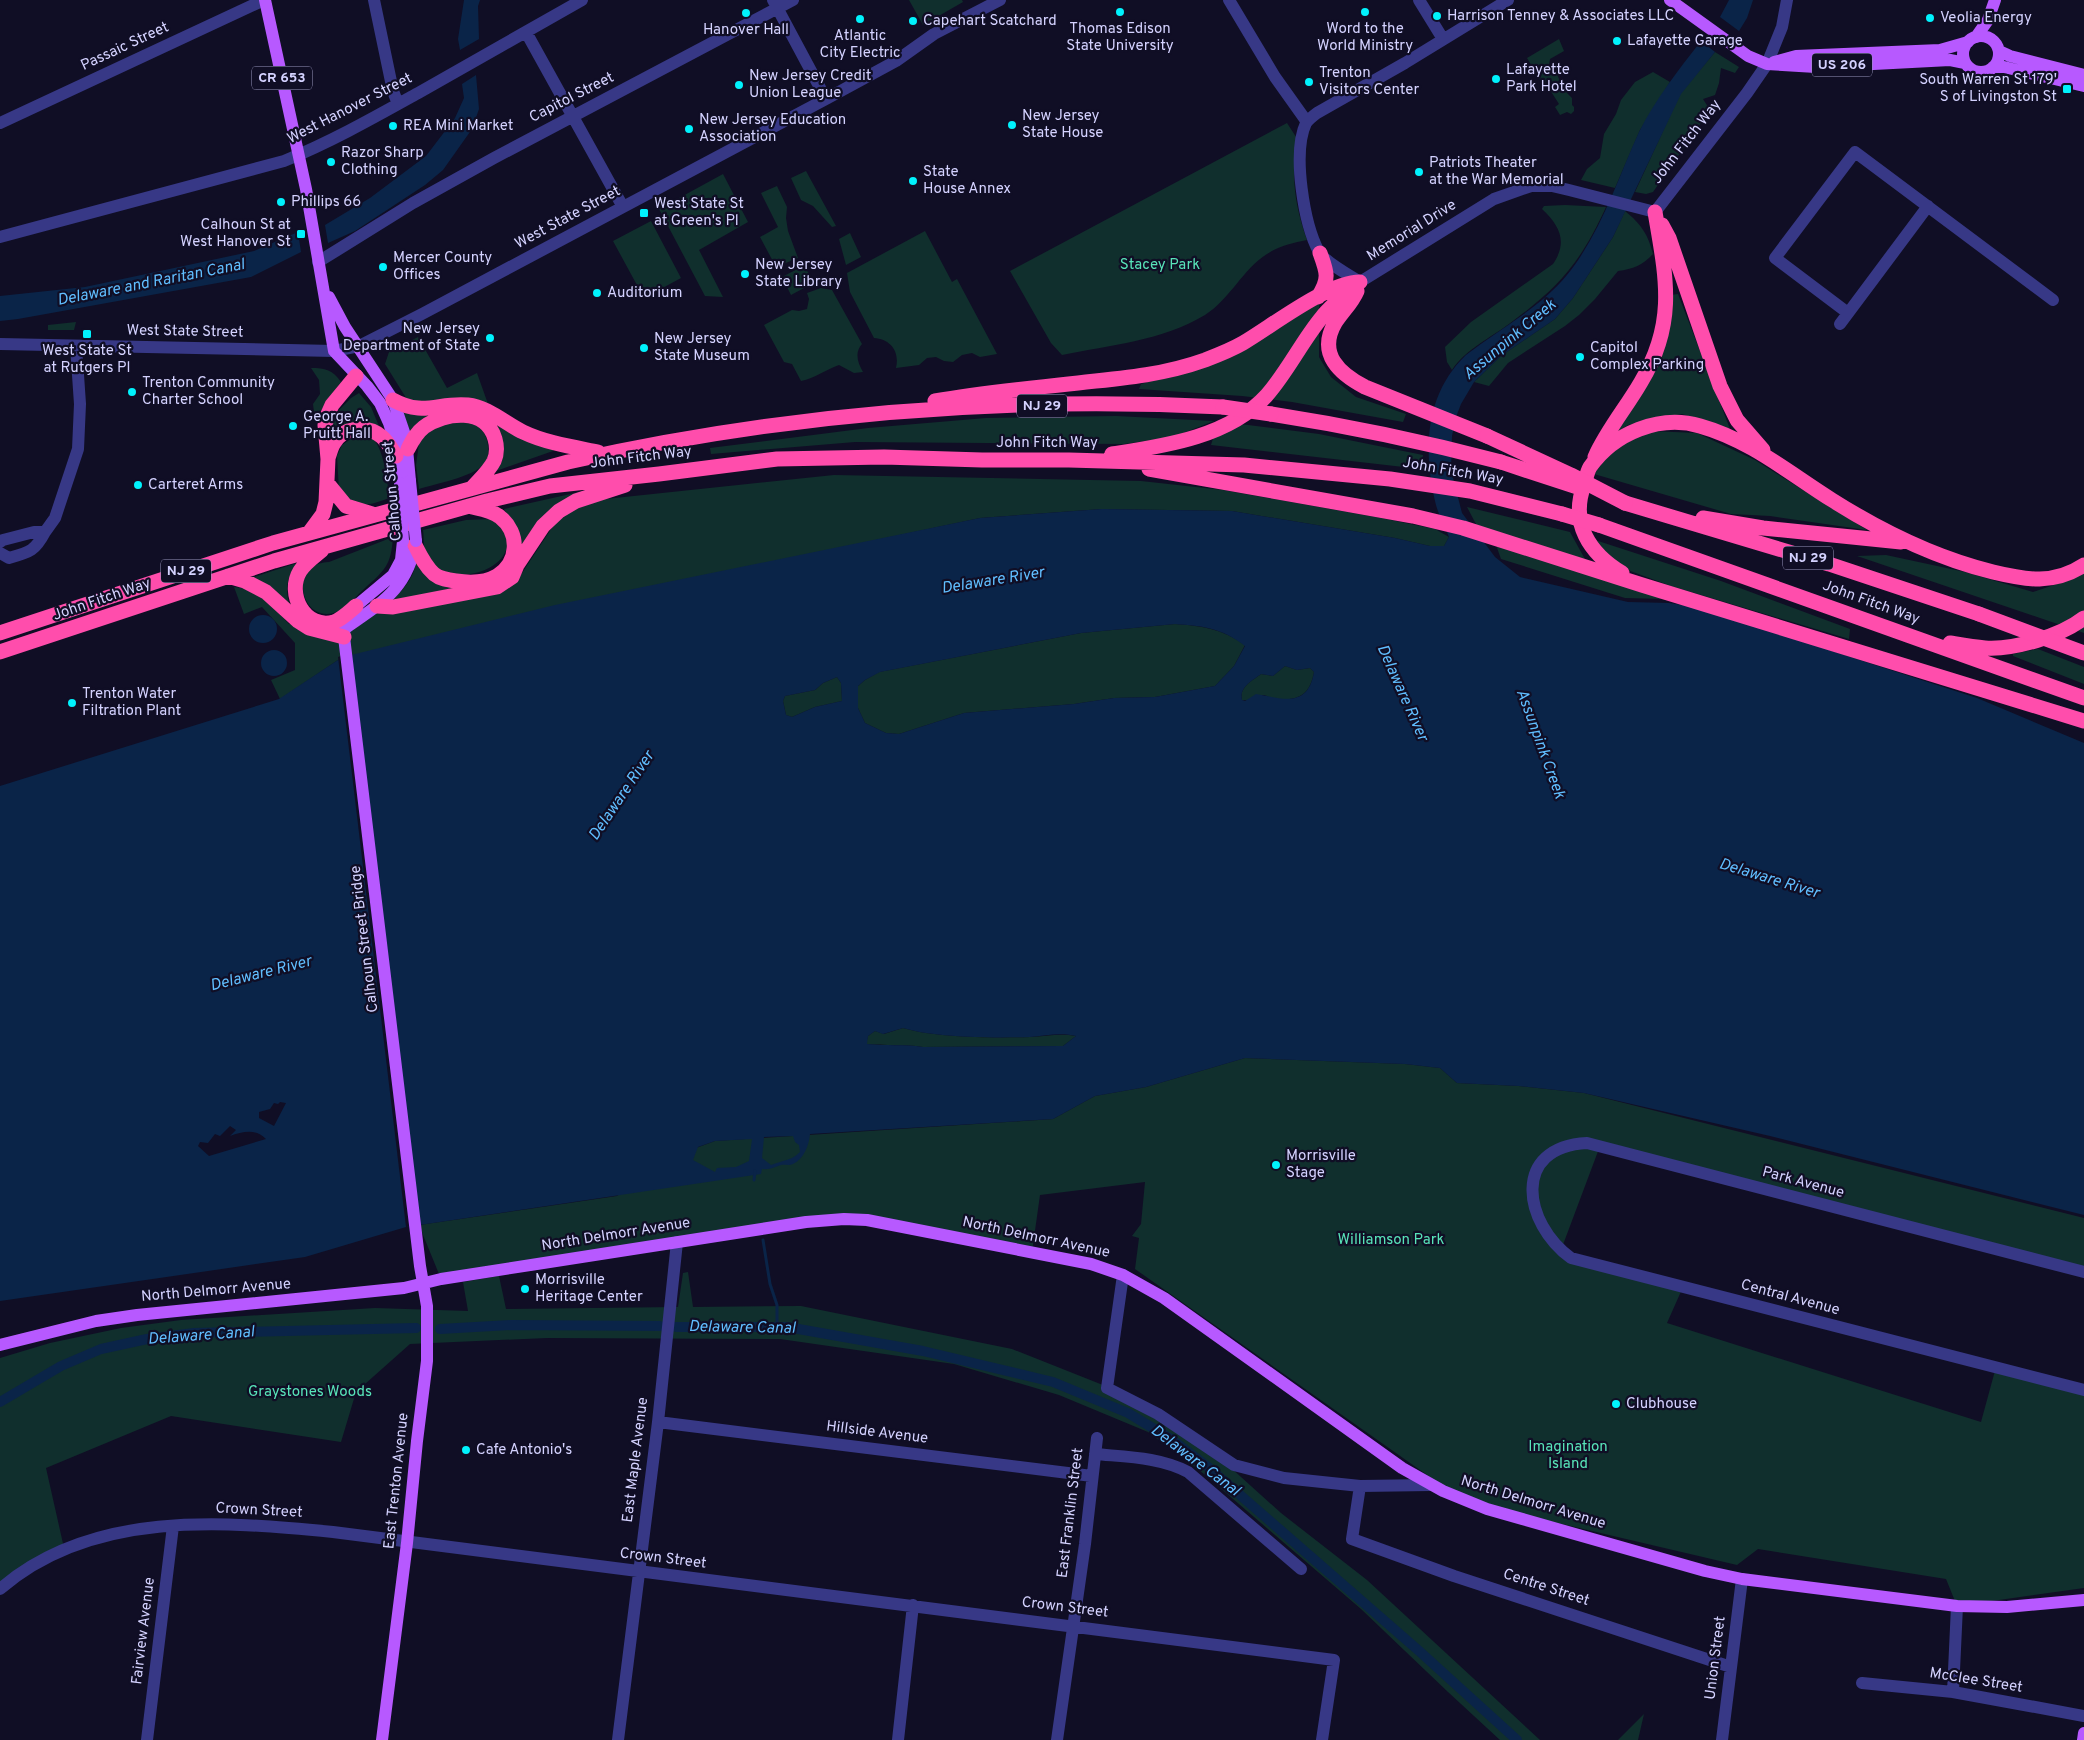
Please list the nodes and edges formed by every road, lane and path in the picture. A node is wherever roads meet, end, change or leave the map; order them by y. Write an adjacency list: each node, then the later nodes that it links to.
1 (264, 0): 26 (street, Passaic Street); 27 (main road, Calhoun Street / CR 653)
2 (374, 0): 23 (street)
3 (582, 0): 13 (street, West Hanover Street)
4 (793, 0): 12 (street, Capitol Street)
5 (1000, 0): 22 (street, West State Street)
6 (1230, 0): 25 (street)
7 (1419, 0): 14 (street)
8 (1508, 0): 14 (street)
9 (1670, 0): 18 (main road, US 206)
10 (1787, 0): 18 (street, John Fitch Way)
11 (1996, 0): 15 (main road); 16 (main road)
12 (776, 4): 22 (street); 24 (street, Capitol Street)
13 (526, 32): 23 (street, West Hanover Street); 24 (street)
14 (1443, 39): 25 (street)
15 (1972, 39): 16 (main road); 17 (main road); 18 (main road)
16 (1997, 46): 19 (main road); 20 (main road)
17 (1965, 63): 18 (main road, US 206); 19 (main road, US 206)
18 (1767, 64): 30 (street, John Fitch Way)
19 (1993, 67): 21 (main road)
20 (2084, 75)
21 (2084, 86)
22 (826, 99): 29 (street, West State Street)
23 (398, 104): 27 (street, West Hanover Street)
24 (572, 116): 29 (street); 33 (street, Capitol Street)
25 (1307, 122): 32 (street)
26 (0, 123)
27 (299, 155): 31 (street, West Hanover Street); 33 (main road, Calhoun Street / CR 653)
28 (1928, 206): 37 (street); 38 (street); 38 (street)
29 (622, 207): 42 (street, West State Street)
30 (1655, 212): 34 (street, Memorial Drive); 49 (highway); 53 (highway)
31 (0, 237)
32 (1320, 253): 34 (street); 36 (highway)
33 (318, 262): 35 (main road, Calhoun Street)
34 (1360, 282): 36 (highway); 52 (highway); 57 (highway, bridge)
35 (323, 283): 42 (main road, Calhoun Street); 43 (main road, Calhoun Street)
36 (1318, 297): 46 (highway)
37 (2053, 300)
38 (1848, 313): 39 (street)
39 (1840, 324)
40 (0, 344): 41 (street, West State Street)
41 (76, 346): 43 (street, West State Street); 60 (street)
42 (359, 346): 43 (street, West State Street); 45 (main road, Calhoun Street)
43 (334, 351): 44 (main road, Calhoun Street)
44 (356, 376): 47 (main road, Calhoun Street); 50 (highway)
45 (393, 400): 47 (main road, Calhoun Street); 48 (highway)
46 (860, 416): 48 (highway, John Fitch Way / NJ 29); 57 (highway, John Fitch Way / NJ 29, bridge)
47 (402, 452): 50 (highway); 56 (highway); 63 (main road, Calhoun Street, bridge)
48 (604, 454): 56 (highway, John Fitch Way / NJ 29)
49 (1769, 457): 53 (highway); 64 (highway)
50 (328, 459): 55 (highway)
51 (1101, 460): 52 (highway, John Fitch Way / NJ 29); 69 (highway); 75 (highway, John Fitch Way / NJ 29, bridge)
52 (1028, 461): 54 (highway, John Fitch Way / NJ 29)
53 (1590, 468): 69 (highway)
54 (659, 474): 58 (highway, John Fitch Way / NJ 29); 71 (highway)
55 (328, 484): 59 (highway); 61 (highway)
56 (472, 488): 59 (highway, John Fitch Way / NJ 29)
57 (1630, 504): 64 (highway); 77 (highway, NJ 29, bridge)
58 (472, 506): 63 (highway); 65 (highway, John Fitch Way / NJ 29)
59 (374, 514): 61 (highway, John Fitch Way / NJ 29)
60 (45, 532): 62 (street); 66 (street)
61 (309, 533): 73 (highway, John Fitch Way / NJ 29)
62 (0, 542)
63 (411, 542): 70 (main road, Calhoun Street); 71 (main road, Calhoun Street)
64 (1912, 544): 67 (highway)
65 (325, 547): 68 (highway, John Fitch Way / NJ 29); 70 (highway)
66 (0, 553)
67 (2084, 565)
68 (228, 576): 74 (highway); 76 (highway, John Fitch Way / NJ 29)
69 (1642, 585): 79 (highway)
70 (356, 606): 74 (main road, Calhoun Street)
71 (377, 606): 74 (main road, Calhoun Street)
72 (2084, 618): 75 (highway)
73 (0, 633)
74 (345, 638): 83 (main road, Calhoun Street Bridge)
75 (1916, 638): 78 (highway, John Fitch Way / NJ 29)
76 (0, 652)
77 (2084, 653)
78 (2084, 698)
79 (2030, 705): 80 (highway); 81 (highway)
80 (2084, 720)
81 (2084, 731)
82 (1532, 1186): 85 (street, Park Avenue); 89 (street, Central Avenue)
83 (416, 1226): 87 (main road, East Trenton Avenue)
84 (677, 1242): 86 (main road, North Delmorr Avenue); 87 (main road, North Delmorr Avenue); 90 (street, East Maple Avenue)
85 (2084, 1272)
86 (1123, 1275): 94 (main road, North Delmorr Avenue); 95 (street)
87 (424, 1283): 88 (main road, North Delmorr Avenue); 97 (main road, East Trenton Avenue)
88 (0, 1346)
89 (2084, 1390)
90 (658, 1422): 93 (street, Hillside Avenue); 99 (street, East Maple Avenue)
91 (1097, 1438): 92 (street, East Franklin Street)
92 (1095, 1454): 93 (street, East Franklin Street); 98 (street)
93 (1092, 1476): 105 (street, East Franklin Street)
94 (1431, 1485): 95 (street); 100 (main road, North Delmorr Avenue)
95 (1360, 1486): 106 (street, Centre Street)
96 (173, 1526): 97 (street, Crown Street); 101 (street, Crown Street); 111 (street, Fairview Avenue)
97 (407, 1542): 99 (street, Crown Street); 112 (main road, East Trenton Avenue)
98 (1301, 1569)
99 (639, 1572): 103 (street, Crown Street); 113 (street, East Maple Avenue)
100 (1742, 1579): 104 (main road, North Delmorr Avenue); 106 (street, Union Street)
101 (0, 1589)
102 (2084, 1600): 104 (main road, North Delmorr Avenue)
103 (913, 1605): 105 (street, Crown Street); 114 (street)
104 (1957, 1606): 108 (street)
105 (1072, 1625): 115 (street, East Franklin Street); 116 (street, Crown Street)
106 (1731, 1667): 117 (street, Union Street)
107 (1862, 1683): 108 (street, McClee Street)
108 (1953, 1692): 109 (street, McClee Street)
109 (2084, 1716)
110 (2084, 1733): 118 (main road)
111 (148, 1740)
112 (382, 1740)
113 (618, 1740)
114 (898, 1740)
115 (1057, 1740)
116 (1322, 1740)
117 (1722, 1740)
118 (2083, 1740)

